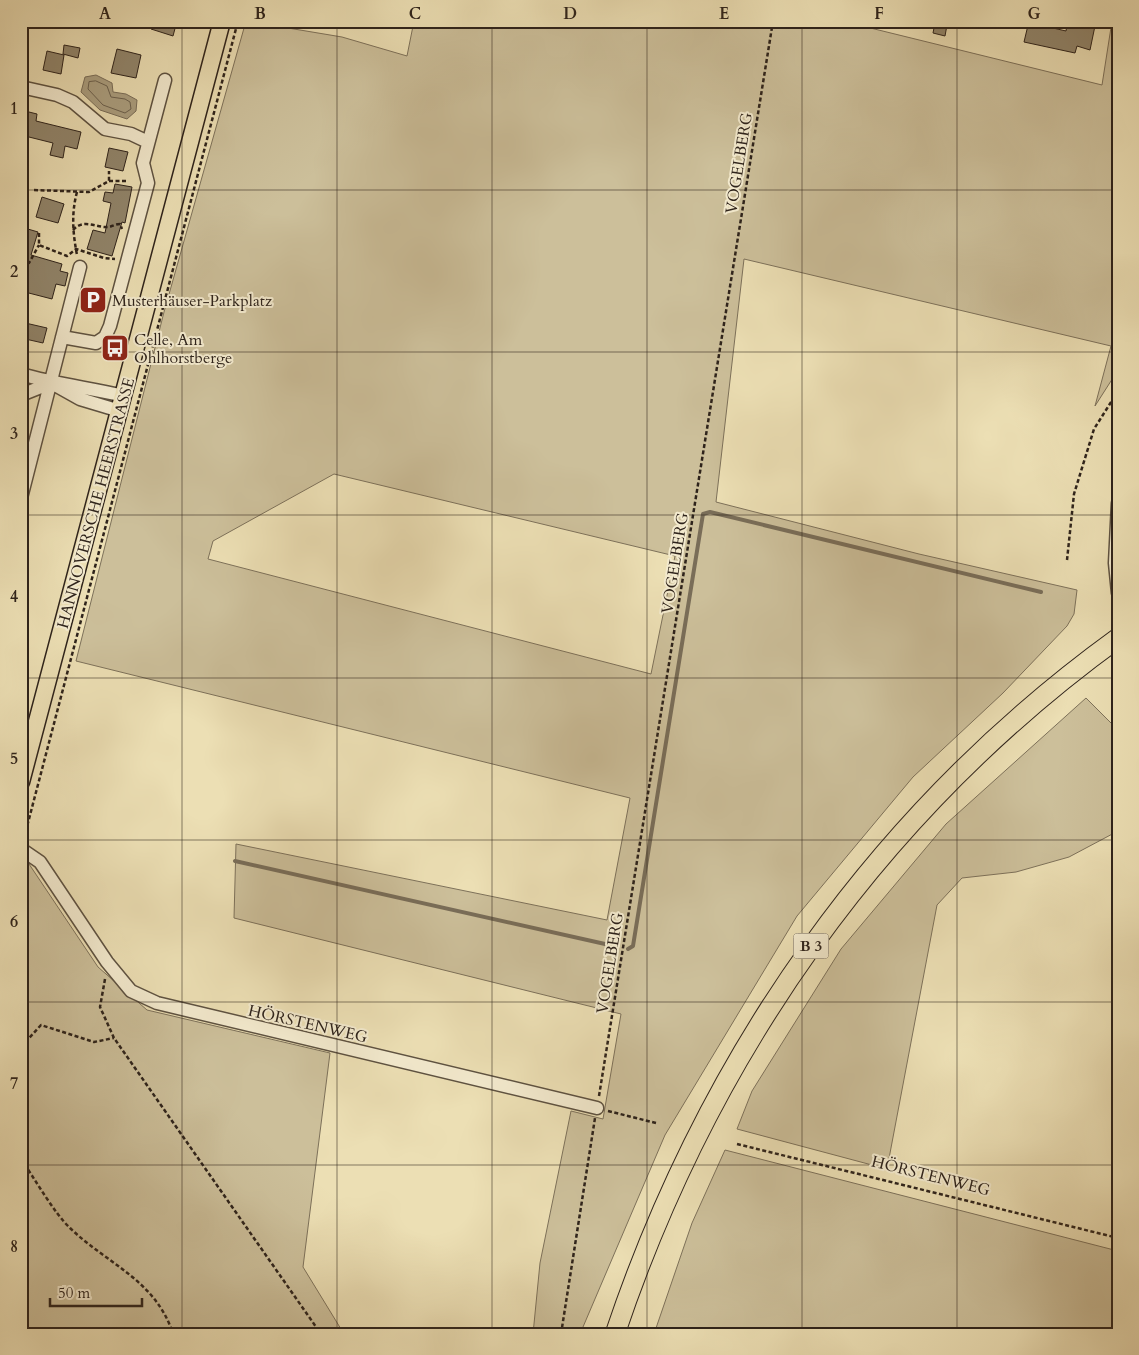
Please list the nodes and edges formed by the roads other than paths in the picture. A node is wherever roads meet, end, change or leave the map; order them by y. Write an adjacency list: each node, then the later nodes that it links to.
1 (222, 21): 10 (main road, HANNOVERSCHE HEERSTRASSE)
2 (165, 80): 4 (street)
3 (21, 87): 4 (street)
4 (148, 142): 6 (street)
5 (80, 267): 6 (street)
6 (62, 337): 8 (street)
7 (21, 374): 8 (street)
8 (51, 382): 9 (street); 10 (street); 11 (street)
9 (21, 392)
10 (122, 404): 15 (main road, HANNOVERSCHE HEERSTRASSE)
11 (21, 498)
12 (1118, 503): 13 (street)
13 (1118, 592)
14 (1118, 638): 18 (highway, B 3)
15 (21, 782)
16 (21, 848): 17 (street, HÖRSTENWEG)
17 (597, 1108)
18 (615, 1334)

